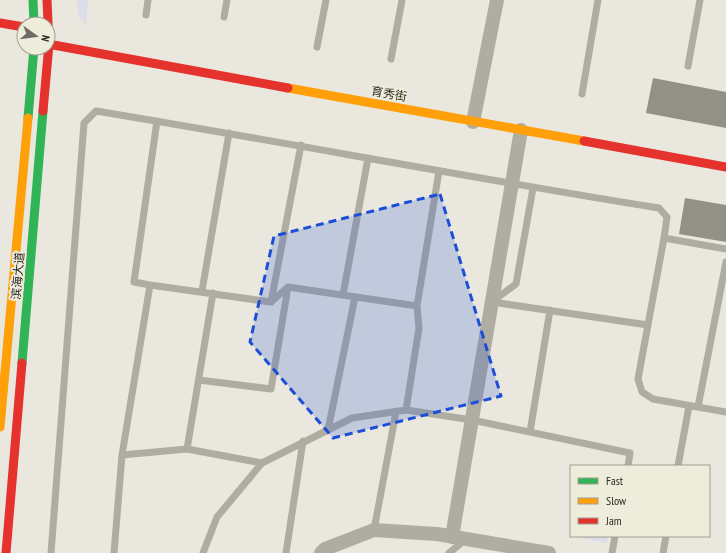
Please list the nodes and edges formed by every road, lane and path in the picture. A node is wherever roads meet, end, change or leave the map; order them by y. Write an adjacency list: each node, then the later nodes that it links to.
1 (33, 0): 11 (main road)
2 (47, 0): 12 (main road, 滨海大道)
3 (148, 0): 10 (lane)
4 (227, 0): 13 (lane)
5 (326, 0): 17 (lane)
6 (402, 0): 20 (lane)
7 (497, 0): 23 (street)
8 (598, 0): 22 (lane)
9 (700, 0): 21 (lane)
10 (146, 15)
11 (34, 16)
12 (49, 16)
13 (224, 17)
14 (0, 23): 15 (main road)
15 (16, 26)
16 (56, 45): 23 (main road, 育秀街)
17 (317, 47)
18 (33, 56): 54 (main road, 滨海大道)
19 (47, 56): 68 (main road, 滨海大道)
20 (391, 60)
21 (688, 66)
22 (582, 94)
23 (475, 113): 25 (main road, 育秀街)
24 (157, 121): 26 (lane); 36 (lane); 69 (lane)
25 (521, 130): 29 (main road, 育秀街); 31 (street)
26 (229, 133): 27 (lane); 38 (lane)
27 (301, 145): 28 (lane); 42 (lane)
28 (368, 158): 30 (lane); 40 (lane)
29 (726, 168)
30 (439, 171): 31 (lane); 44 (lane)
31 (512, 185): 32 (lane); 43 (street)
32 (533, 188): 33 (lane); 43 (lane)
33 (664, 238): 34 (lane); 46 (lane)
34 (726, 249)
35 (726, 262): 49 (lane)
36 (150, 285): 38 (lane); 59 (lane)
37 (288, 287): 40 (lane); 42 (lane); 47 (lane)
38 (202, 291): 39 (lane)
39 (213, 293): 42 (lane); 47 (lane)
40 (343, 295): 41 (lane)
41 (354, 296): 44 (lane); 55 (lane)
42 (271, 302)
43 (492, 302): 45 (lane); 53 (street)
44 (417, 306): 50 (lane)
45 (550, 310): 46 (lane); 56 (lane)
46 (648, 325): 48 (lane)
47 (198, 380): 58 (lane)
48 (689, 406): 49 (lane); 62 (lane)
49 (698, 407): 52 (lane)
50 (406, 410): 51 (lane); 53 (lane)
51 (396, 412): 55 (lane); 63 (lane)
52 (726, 412)
53 (472, 420): 56 (lane); 64 (street)
54 (0, 427)
55 (328, 430): 57 (lane)
56 (530, 432): 61 (lane)
57 (303, 441): 60 (lane); 72 (lane)
58 (187, 449): 59 (lane); 60 (lane)
59 (122, 456): 70 (lane)
60 (262, 463): 71 (lane)
61 (628, 465)
62 (678, 465)
63 (374, 530): 64 (street); 73 (street)
64 (452, 537): 67 (street)
65 (615, 537): 76 (lane)
66 (666, 537): 77 (lane)
67 (466, 539): 74 (lane); 75 (street)
68 (6, 553)
69 (51, 553)
70 (114, 553)
71 (203, 553)
72 (286, 553)
73 (321, 553)
74 (449, 553)
75 (549, 553)
76 (612, 553)
77 (663, 553)

